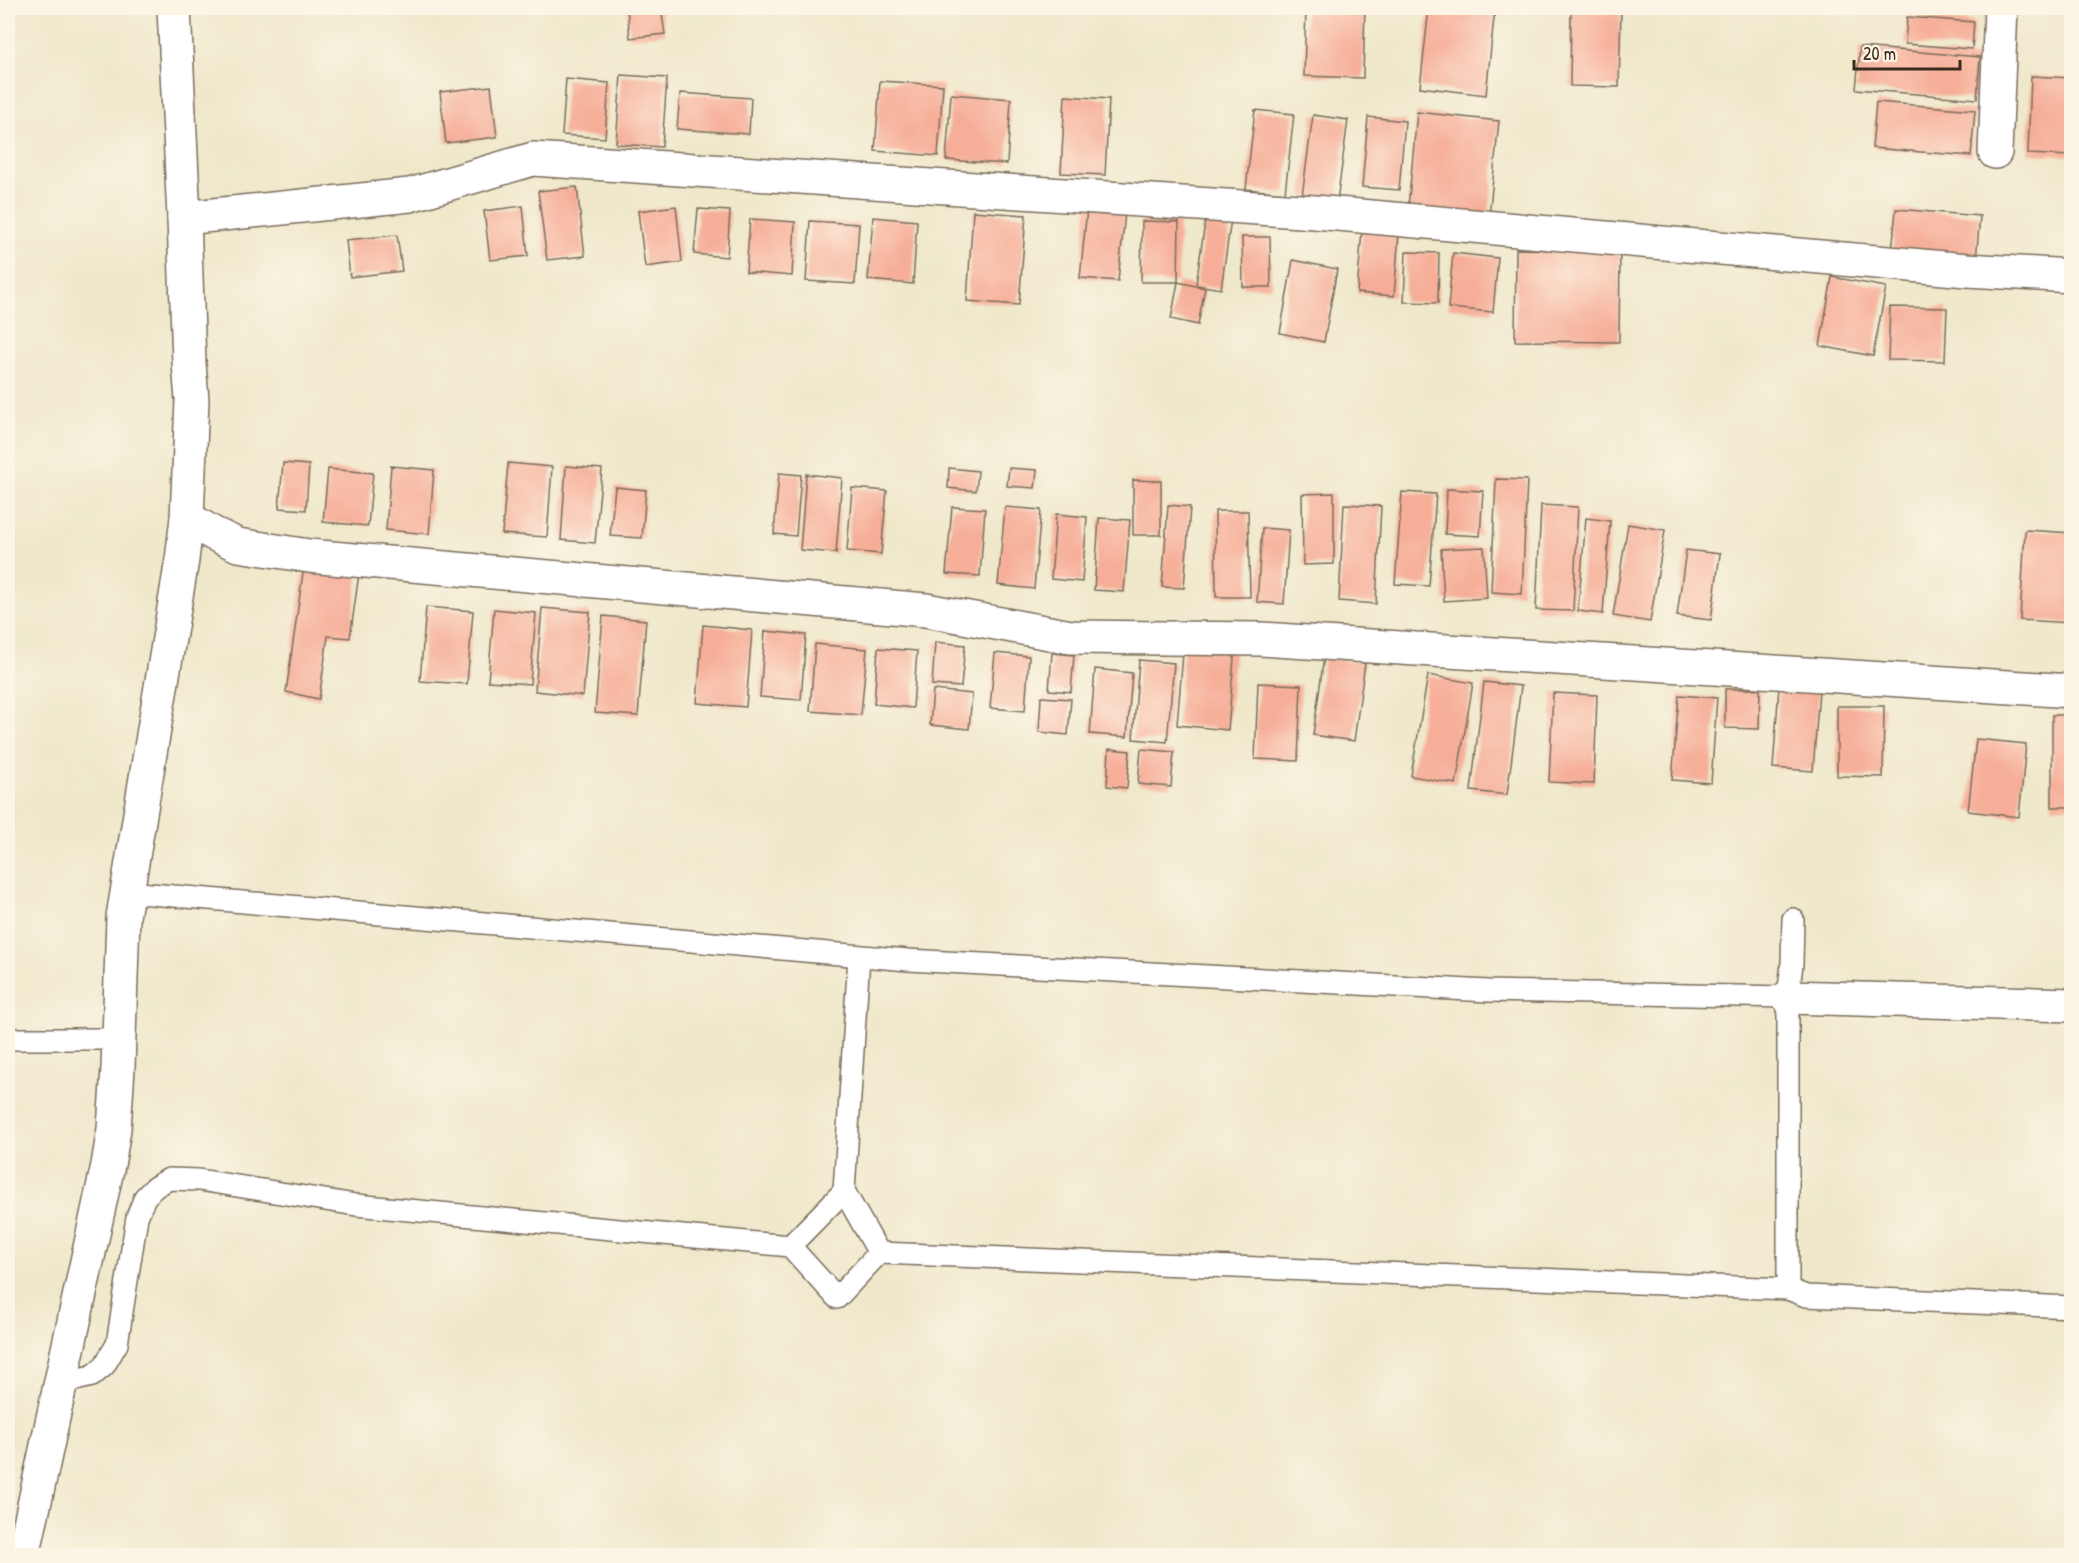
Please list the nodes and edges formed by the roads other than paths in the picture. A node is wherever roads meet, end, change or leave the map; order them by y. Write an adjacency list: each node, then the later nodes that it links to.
1 (174, 8): 4 (street)
2 (2001, 8): 3 (street)
3 (1995, 152)
4 (184, 218): 5 (street); 6 (street)
5 (2072, 276)
6 (187, 518): 7 (street); 8 (street)
7 (2072, 691)
8 (128, 892): 10 (lane); 14 (street)
9 (1793, 920): 11 (lane)
10 (859, 956): 11 (lane); 15 (lane)
11 (1788, 997): 12 (street); 18 (lane)
12 (2072, 1005)
13 (8, 1039): 14 (lane)
14 (119, 1039): 20 (street)
15 (844, 1191): 16 (lane); 17 (lane)
16 (790, 1246): 17 (lane); 20 (lane)
17 (879, 1253): 18 (lane)
18 (1788, 1289): 19 (lane)
19 (2072, 1307)
20 (63, 1379): 21 (street)
21 (23, 1556)

